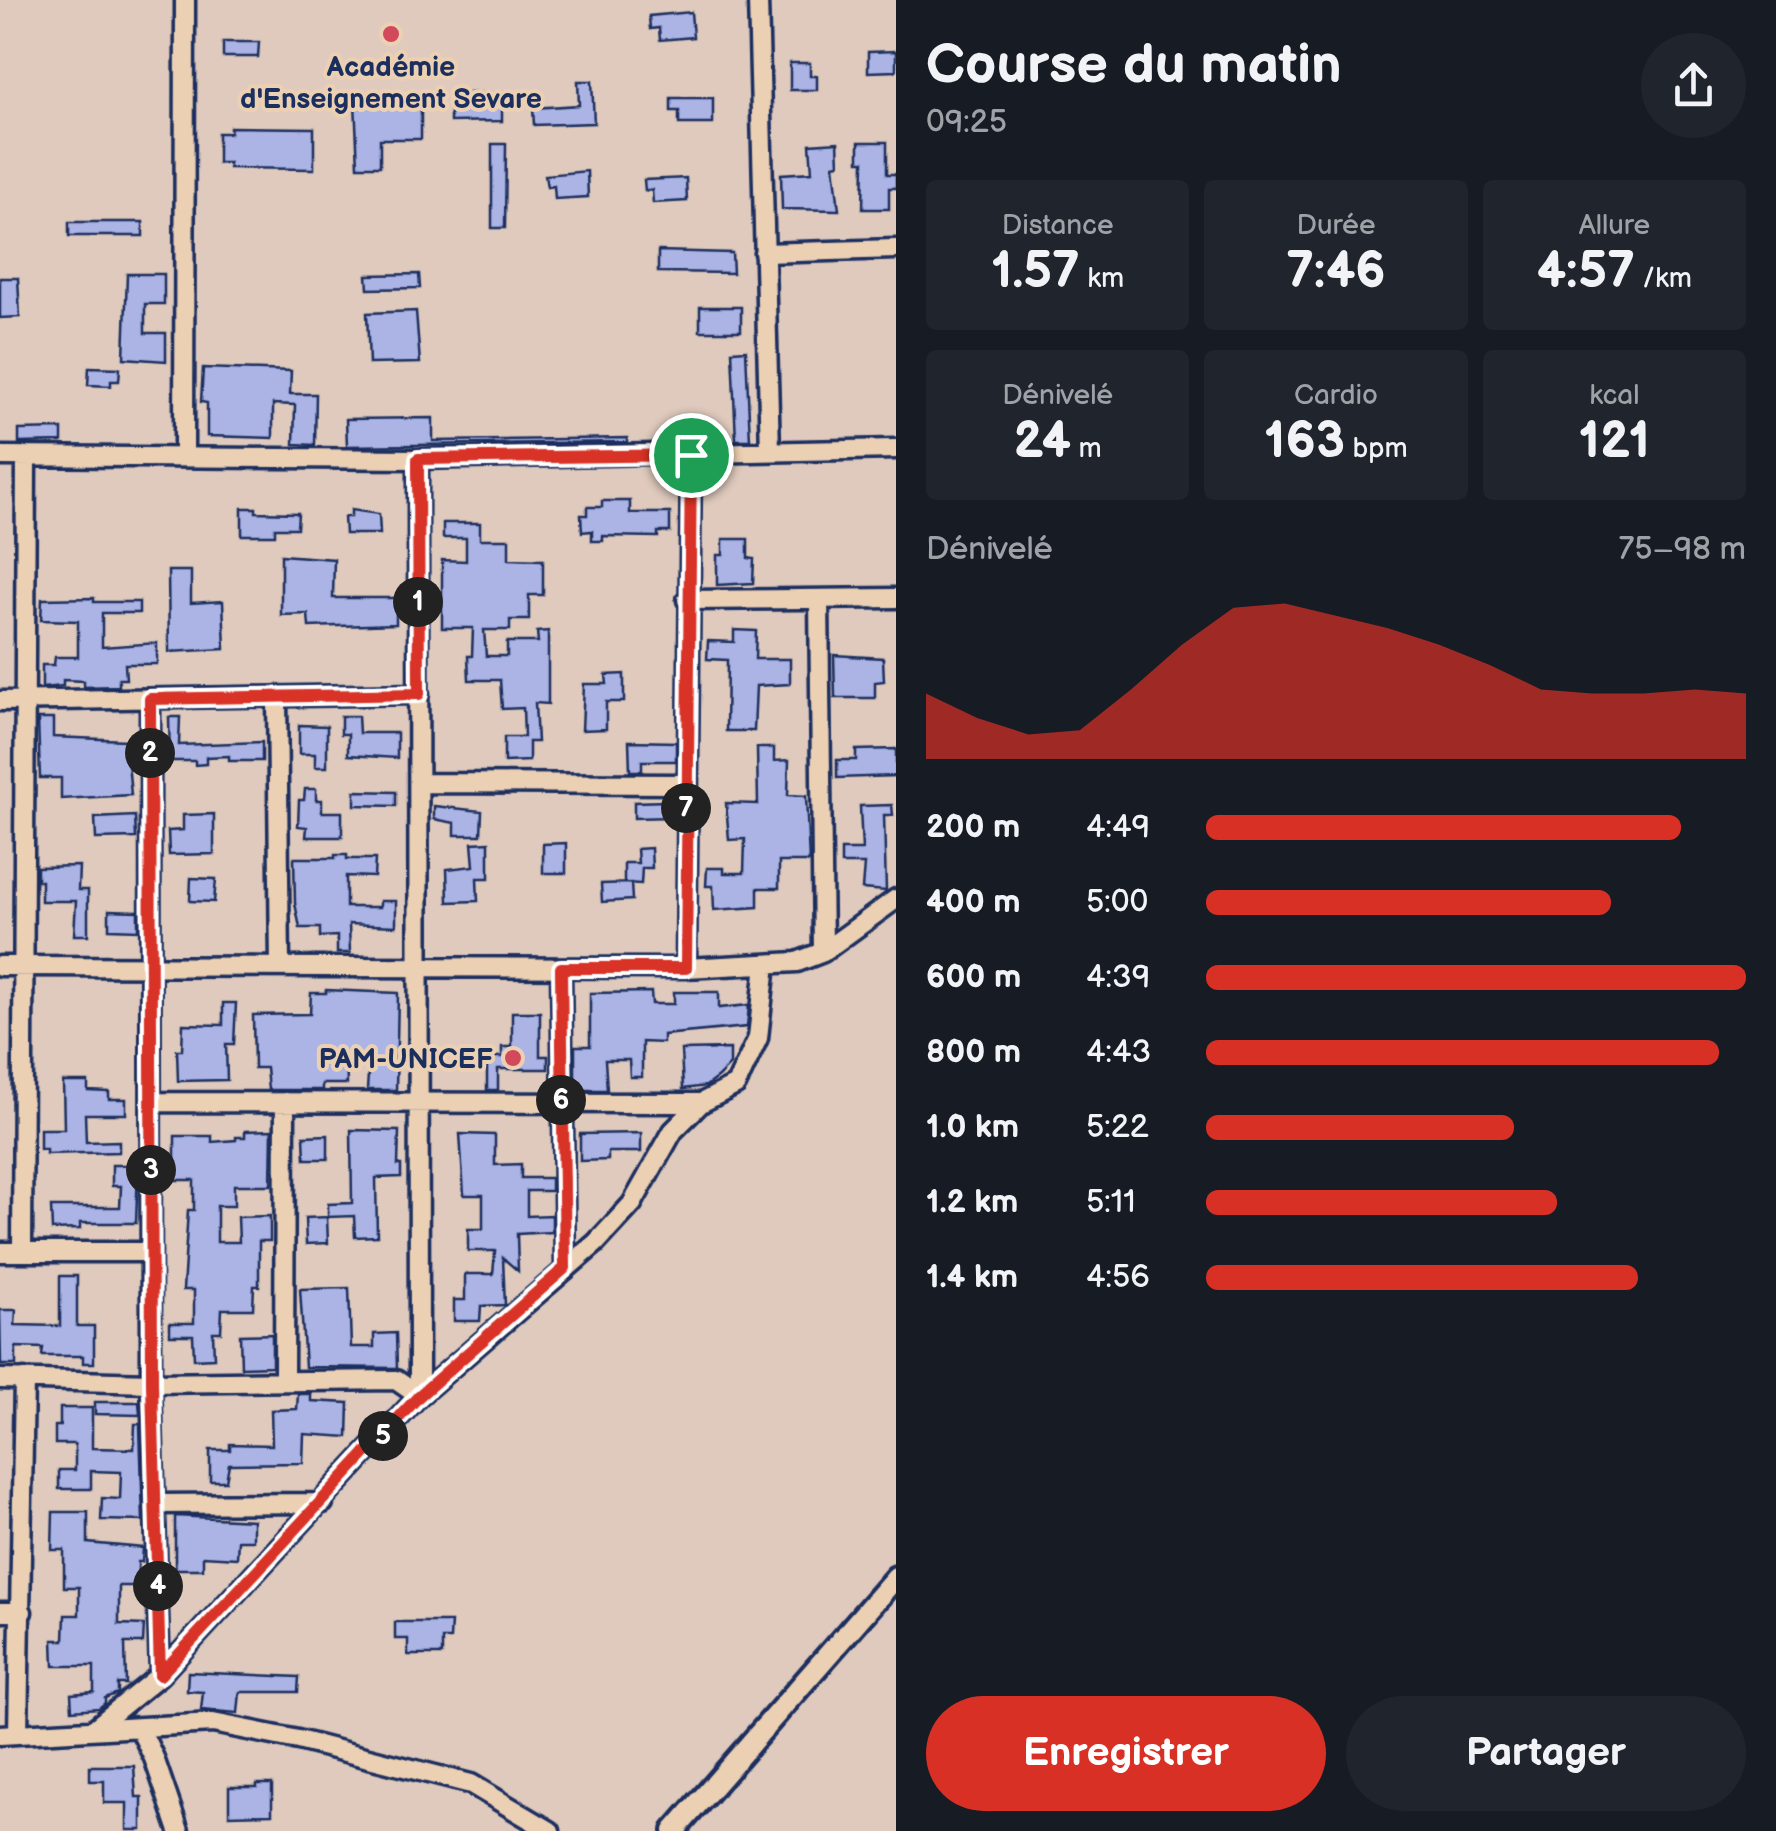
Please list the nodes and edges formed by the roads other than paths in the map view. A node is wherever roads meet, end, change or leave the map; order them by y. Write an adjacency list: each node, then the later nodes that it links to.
1 (185, 0): 10 (street)
2 (758, 0): 4 (street)
3 (896, 249): 4 (street)
4 (764, 253): 6 (street)
5 (896, 449): 6 (street)
6 (770, 451): 7 (street)
7 (691, 455): 11 (street); 14 (street)
8 (0, 456): 9 (street)
9 (26, 456): 10 (street); 18 (street)
10 (184, 457): 11 (street)
11 (418, 459): 15 (street)
12 (896, 598): 13 (street)
13 (819, 599): 14 (street); 23 (street)
14 (687, 600): 21 (street)
15 (419, 694): 16 (street); 20 (street)
16 (278, 696): 17 (street); 28 (street)
17 (150, 699): 18 (street); 27 (street)
18 (22, 701): 19 (street); 26 (street)
19 (0, 702)
20 (420, 784): 21 (street); 29 (street)
21 (686, 784): 31 (street)
22 (896, 899): 23 (street)
23 (823, 952): 24 (street)
24 (766, 964): 31 (street); 36 (street)
25 (0, 966): 26 (street)
26 (21, 966): 27 (street); 38 (street)
27 (150, 967): 28 (street); 32 (street)
28 (280, 967): 29 (street)
29 (418, 968): 30 (street); 34 (street)
30 (561, 968): 31 (street); 35 (street)
31 (686, 968)
32 (151, 1102): 33 (street); 39 (street)
33 (285, 1102): 34 (street); 43 (street)
34 (418, 1104): 35 (street); 45 (street)
35 (562, 1104): 36 (street); 40 (street)
36 (701, 1104): 40 (street)
37 (0, 1252): 38 (street)
38 (22, 1252): 39 (street)
39 (151, 1252): 44 (street)
40 (565, 1268): 45 (street)
41 (0, 1379): 42 (street)
42 (24, 1379): 44 (street); 50 (street)
43 (284, 1381): 44 (street); 45 (street)
44 (152, 1383): 47 (street)
45 (419, 1396): 46 (street)
46 (323, 1502): 47 (street); 51 (street)
47 (156, 1504): 51 (street)
48 (896, 1577): 57 (street)
49 (0, 1612): 50 (street)
50 (22, 1612): 54 (street)
51 (160, 1675): 52 (street)
52 (95, 1728): 53 (street); 54 (street)
53 (140, 1729): 55 (street); 56 (street)
54 (9, 1734)
55 (179, 1831)
56 (550, 1831)
57 (674, 1831)

